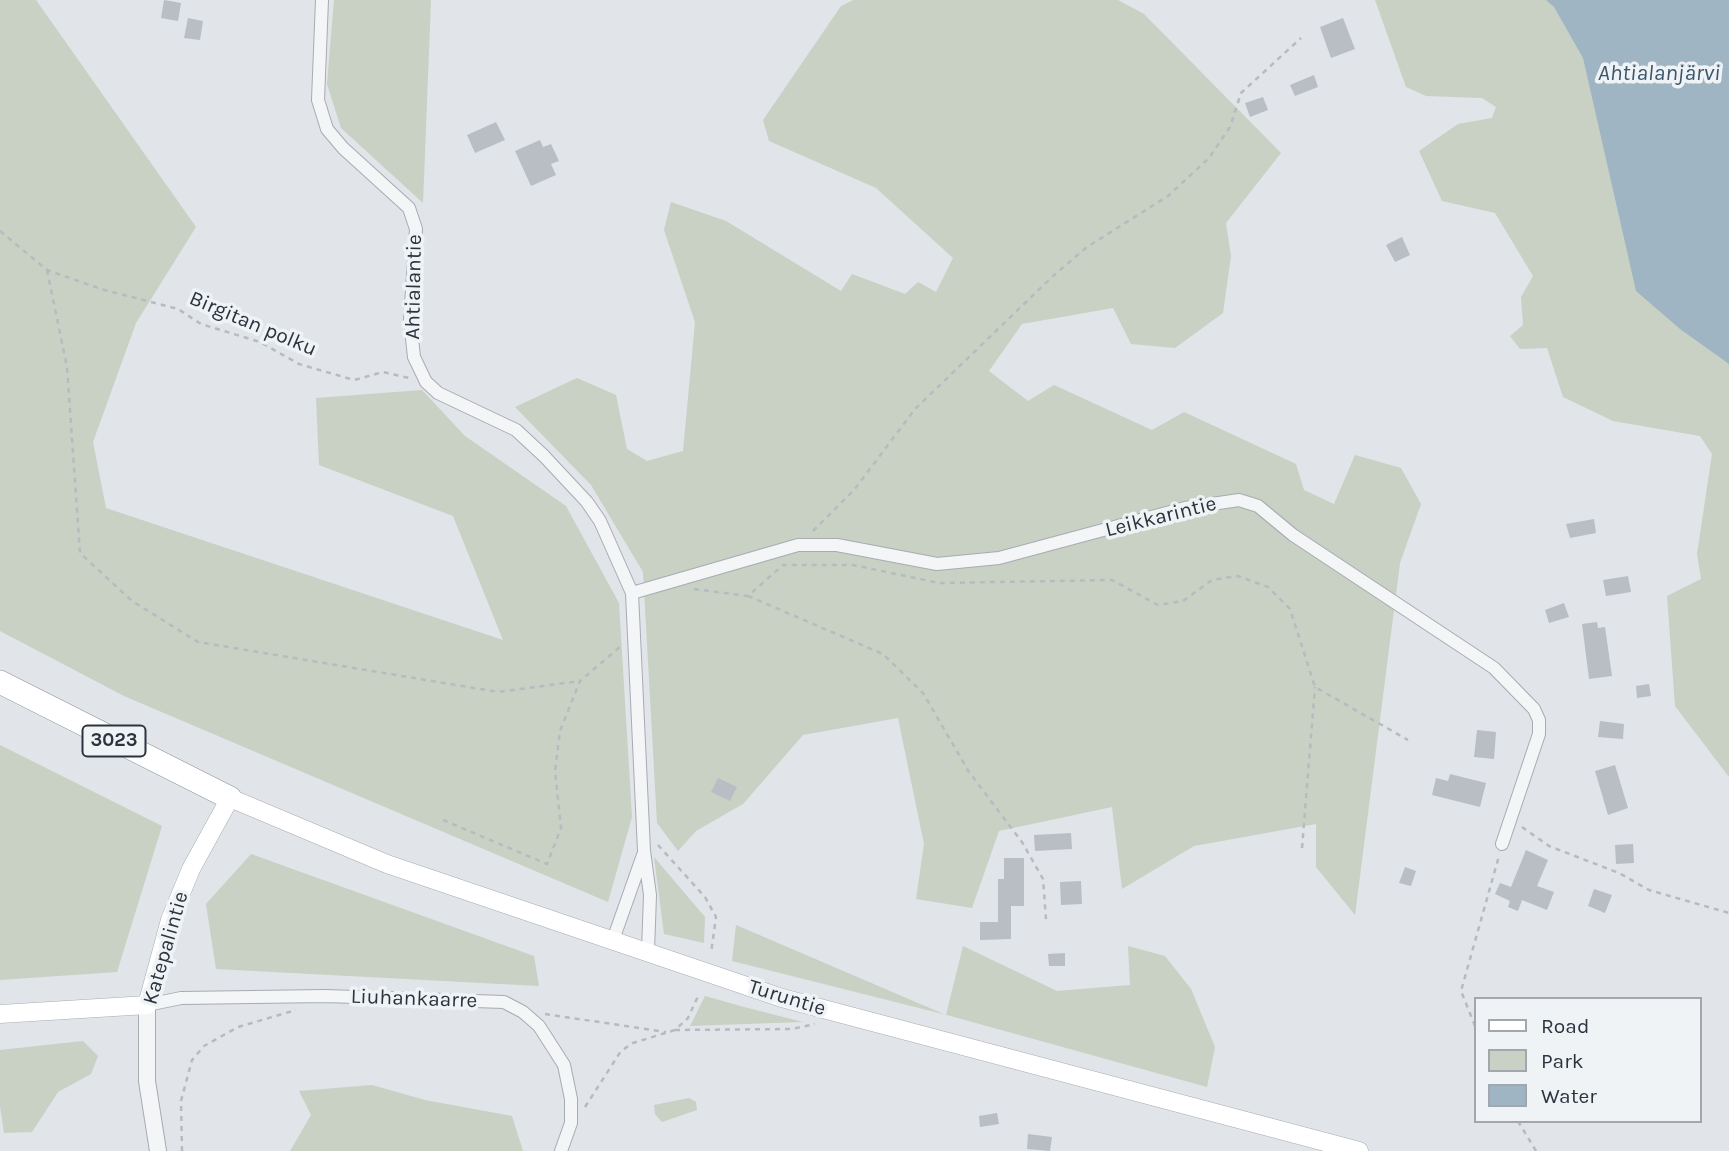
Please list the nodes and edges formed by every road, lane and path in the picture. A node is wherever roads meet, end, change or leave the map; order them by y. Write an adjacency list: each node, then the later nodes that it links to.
1 (322, 0): 5 (street, Ahtialantie)
2 (1301, 38): 6 (path)
3 (0, 231): 4 (path, Birgitan polku)
4 (47, 270): 5 (path, Birgitan polku); 11 (path)
5 (426, 382): 8 (street)
6 (798, 545): 7 (street, Leikkarintie); 17 (street, Leikkarintie)
7 (671, 584): 8 (street, Leikkarintie); 9 (path)
8 (632, 593): 10 (street)
9 (748, 596): 13 (path); 23 (path)
10 (634, 637): 11 (path); 18 (street)
11 (580, 681): 16 (path)
12 (0, 682): 15 (highway, 3023)
13 (1315, 687): 14 (path); 20 (path)
14 (1408, 740)
15 (230, 798): 24 (main road, Turuntie); 29 (main road, Katepalintie)
16 (443, 820)
17 (1510, 820): 19 (street, Leikkarintie); 22 (path)
18 (643, 828): 21 (street); 26 (path)
19 (1502, 844): 33 (path)
20 (1302, 848)
21 (644, 851): 24 (street); 25 (street)
22 (1729, 914)
23 (1046, 919)
24 (613, 940): 25 (main road, Turuntie)
25 (648, 951): 31 (main road, Turuntie)
26 (711, 953)
27 (699, 994): 34 (path)
28 (325, 996): 29 (street, Liuhankaarre); 30 (street, Liuhankaarre); 39 (path)
29 (147, 1005): 32 (main road); 38 (street, Katepalintie)
30 (523, 1012): 35 (path); 36 (street, Liuhankaarre)
31 (839, 1013): 34 (path); 41 (main road, Turuntie)
32 (0, 1014)
33 (1474, 1024)
34 (676, 1030): 35 (path)
35 (669, 1032): 36 (path)
36 (571, 1123): 40 (street, Liuhankaarre)
37 (1519, 1123): 42 (path)
38 (158, 1151)
39 (182, 1151)
40 (561, 1151)
41 (1359, 1151)
42 (1536, 1151)

